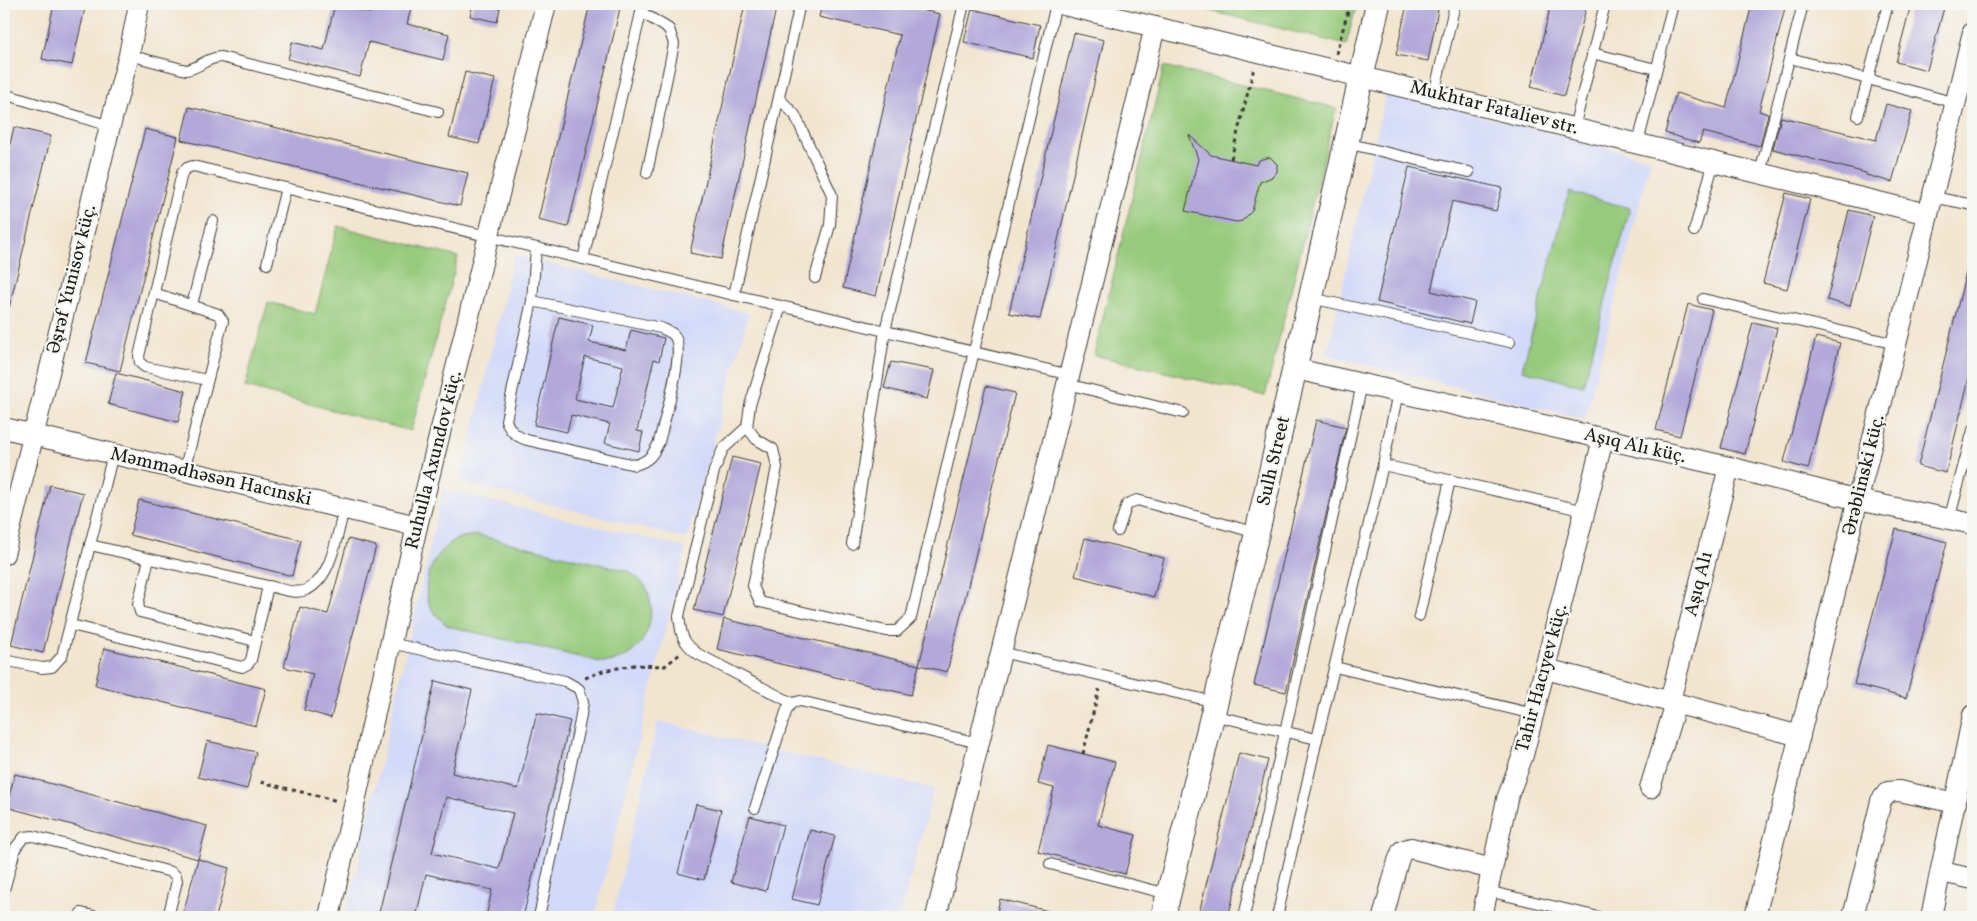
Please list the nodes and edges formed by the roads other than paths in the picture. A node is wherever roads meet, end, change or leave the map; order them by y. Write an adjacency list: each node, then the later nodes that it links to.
1 (139, 4): 16 (street, Əşrəf Yunisov küç.)
2 (546, 4): 41 (street, Ruhulla Axundov küç.)
3 (800, 4): 23 (lane)
4 (964, 4): 53 (lane)
5 (1058, 4): 13 (street, Mukhtar Fataliev str.); 56 (lane)
6 (1378, 4): 19 (street, Sulh Street)
7 (1455, 4): 21 (lane)
8 (1605, 4): 15 (lane)
9 (1673, 4): 18 (lane)
10 (1803, 4): 17 (lane)
11 (1888, 4): 20 (lane)
12 (642, 8): 34 (lane); 43 (lane)
13 (1155, 27): 19 (street, Mukhtar Fataliev str.); 58 (street)
14 (1973, 32): 24 (street, Ərəblinski küç.)
15 (1592, 53): 18 (lane); 29 (lane)
16 (130, 55): 26 (lane); 28 (street, Əşrəf Yunisov küç.)
17 (1790, 58): 20 (lane); 35 (lane)
18 (1656, 69): 30 (lane)
19 (1361, 76): 21 (street, Mukhtar Fataliev str.); 31 (street, Sulh Street)
20 (1868, 79): 24 (lane); 27 (lane)
21 (1434, 94): 29 (street, Mukhtar Fataliev str.)
22 (6, 95): 25 (lane); 28 (lane)
23 (779, 98): 45 (lane); 47 (lane)
24 (1956, 103): 38 (street, Ərəblinski küç.)
25 (4, 110)
26 (438, 112)
27 (1858, 116)
28 (110, 126): 66 (street, Əşrəf Yunisov küç.)
29 (1574, 128): 30 (street, Mukhtar Fataliev str.)
30 (1638, 143): 32 (street, Mukhtar Fataliev str.)
31 (1346, 144): 33 (lane); 48 (street, Sulh Street)
32 (1714, 162): 35 (street, Mukhtar Fataliev str.); 40 (lane)
33 (1469, 172)
34 (647, 173)
35 (1760, 174): 38 (street, Mukhtar Fataliev str.)
36 (286, 188): 41 (lane); 44 (lane); 46 (lane)
37 (1973, 205): 38 (lane)
38 (1930, 206): 55 (street, Ərəblinski küç.)
39 (213, 221): 51 (lane)
40 (1694, 231)
41 (489, 236): 42 (lane); 78 (street, Ruhulla Axundov küç.)
42 (536, 248): 43 (lane); 50 (lane)
43 (583, 259): 47 (lane)
44 (267, 264)
45 (815, 278)
46 (154, 293): 51 (lane); 59 (lane)
47 (734, 295): 52 (lane)
48 (1312, 298): 54 (lane); 57 (street, Sulh Street)
49 (1703, 299): 55 (lane)
50 (532, 301): 50 (lane)
51 (192, 306): 59 (lane)
52 (781, 306): 53 (lane); 63 (lane)
53 (885, 331): 56 (lane); 81 (lane)
54 (1510, 342)
55 (1896, 344): 73 (street, Ərəblinski küç.)
56 (974, 352): 58 (lane); 63 (lane)
57 (1296, 369): 60 (street, Aşıq Alı küç.); 80 (street, Sulh Street)
58 (1068, 379): 62 (lane); 90 (street)
59 (207, 380): 71 (lane)
60 (1362, 384): 61 (street, Aşıq Alı küç.); 99 (lane)
61 (1398, 392): 67 (street, Aşıq Alı küç.); 69 (lane)
62 (1183, 413)
63 (747, 427): 94 (lane)
64 (4, 428): 66 (street, Məmmədhəsən Hacınski)
65 (1973, 430): 76 (lane)
66 (34, 435): 68 (street, Məmmədhəsən Hacınski); 83 (street, Əşrəf Yunisov küç.)
67 (1603, 439): 70 (street, Aşıq Alı küç.); 75 (street, Tahir Hacıyev küç.)
68 (113, 454): 71 (street, Məmmədhəsən Hacınski); 82 (lane)
69 (1384, 465): 72 (lane); 92 (lane)
70 (1729, 467): 73 (street, Aşıq Alı küç.); 95 (street, Aşıq Alı)
71 (184, 471): 74 (street, Məmmədhəsən Hacınski)
72 (1450, 480): 75 (lane); 86 (lane)
73 (1858, 500): 76 (street, Aşıq Alı küç.); 100 (street, Ərəblinski küç.)
74 (344, 509): 78 (street, Məmmədhəsən Hacınski); 85 (lane)
75 (1585, 512): 93 (street, Tahir Hacıyev küç.)
76 (1949, 520): 77 (street, Aşıq Alı küç.)
77 (1973, 524)
78 (417, 526): 89 (street, Ruhulla Axundov küç.)
79 (1118, 531): 80 (lane)
80 (1257, 533): 96 (street, Sulh Street)
81 (852, 544)
82 (90, 545): 84 (lane); 87 (lane)
83 (4, 554)
84 (149, 559): 85 (lane); 88 (lane)
85 (268, 586): 88 (lane)
86 (1419, 616)
87 (71, 624): 88 (lane); 91 (lane)
88 (255, 641)
89 (390, 644): 116 (street, Ruhulla Axundov küç.); 117 (lane)
90 (1001, 652): 96 (lane); 102 (street)
91 (4, 660)
92 (1335, 667): 97 (lane); 101 (lane)
93 (1546, 669): 95 (street); 97 (street, Tahir Hacıyev küç.)
94 (792, 702): 102 (lane); 105 (lane)
95 (1673, 702): 100 (street); 103 (street, Aşıq Alı)
96 (1214, 709): 99 (lane); 112 (street, Sulh Street)
97 (1534, 714): 107 (street, Tahir Hacıyev küç.)
98 (1973, 715): 104 (street)
99 (1285, 732): 101 (lane); 120 (lane)
100 (1800, 736): 125 (street, Ərəblinski küç.)
101 (1317, 739): 121 (lane)
102 (979, 743): 118 (street)
103 (1650, 788)
104 (1956, 802): 108 (street); 126 (street)
105 (755, 808)
106 (1050, 864): 112 (lane)
107 (1492, 869): 111 (street, Tahir Hacıyev küç.); 122 (street)
108 (1942, 872): 109 (street); 127 (street)
109 (1973, 879)
110 (4, 890): 115 (lane)
111 (1487, 891): 123 (street, Tahir Hacıyev küç.); 124 (lane)
112 (1168, 894): 119 (street, Sulh Street)
113 (81, 913): 114 (lane)
114 (98, 917)
115 (168, 917)
116 (329, 917)
117 (539, 917)
118 (936, 917)
119 (1162, 917)
120 (1244, 917)
121 (1277, 917)
122 (1384, 917)
123 (1482, 917)
124 (1599, 917)
125 (1755, 917)
126 (1853, 917)
127 (1931, 917)

